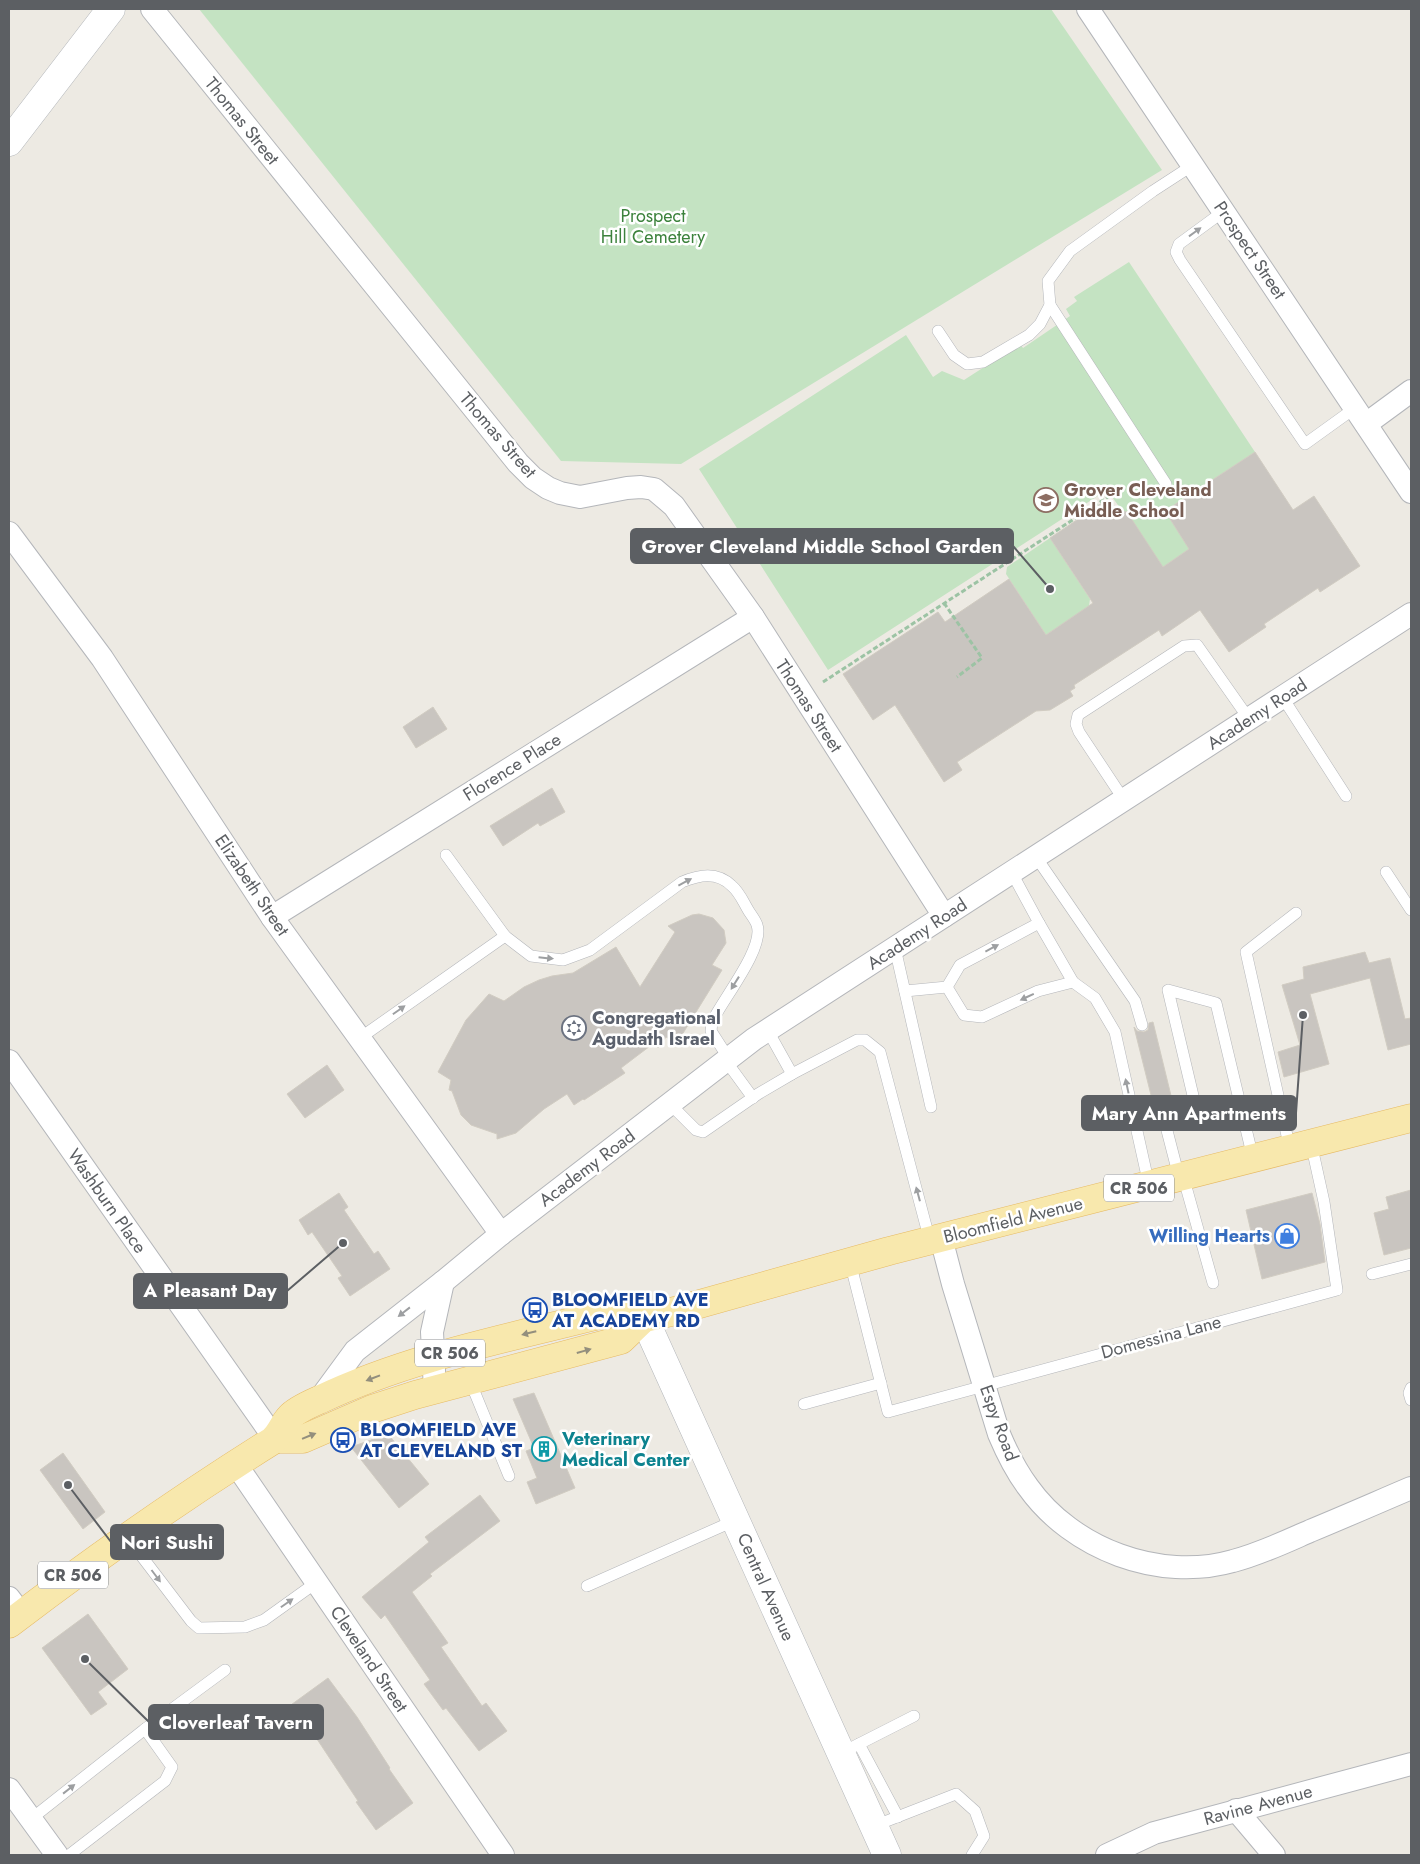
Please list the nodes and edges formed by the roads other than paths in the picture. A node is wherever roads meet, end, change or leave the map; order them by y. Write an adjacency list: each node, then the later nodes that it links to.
1 (111, 9): 4 (main road)
2 (152, 9): 15 (street, Thomas Street)
3 (1088, 9): 5 (street, Prospect Street)
4 (9, 142)
5 (1193, 165): 6 (street, Prospect Street); 7 (lane)
6 (1224, 211): 10 (street, Prospect Street); 10 (lane, one-way to 6)
7 (1050, 305): 8 (lane); 11 (lane)
8 (938, 331)
9 (1411, 391): 10 (street)
10 (1361, 416): 12 (street, Prospect Street)
11 (1166, 484)
12 (1411, 492)
13 (9, 533): 27 (street, Elizabeth Street)
14 (1411, 614): 16 (street, Academy Road)
15 (753, 617): 26 (street, Thomas Street); 27 (street, Florence Place)
16 (1283, 698): 17 (street, Academy Road); 18 (lane)
17 (1249, 719): 19 (street, Academy Road); 19 (lane)
18 (1346, 796)
19 (1124, 800): 21 (street, Academy Road)
20 (446, 855): 29 (lane)
21 (1036, 857): 23 (street, Academy Road); 34 (lane)
22 (1386, 872): 24 (lane)
23 (1012, 873): 26 (street, Academy Road); 28 (lane)
24 (1411, 910)
25 (1296, 913): 46 (lane)
26 (944, 916): 30 (street, Academy Road)
27 (272, 917): 36 (street, Elizabeth Street)
28 (1040, 923): 31 (lane); 32 (lane, one-way to 28)
29 (504, 936): 36 (lane, one-way to 29); 37 (lane, one-way to 37)
30 (895, 948): 33 (lane); 35 (street, Academy Road)
31 (1073, 982): 32 (lane, one-way to 32); 49 (lane, one-way to 31)
32 (947, 987): 33 (lane)
33 (905, 991): 42 (lane)
34 (1142, 1024)
35 (768, 1031): 37 (street, Academy Road); 39 (lane)
36 (360, 1038): 50 (street, Elizabeth Street)
37 (727, 1060): 40 (lane); 41 (street, Academy Road)
38 (9, 1061): 67 (street, Washburn Place)
39 (792, 1074): 40 (lane); 51 (lane, one-way to 39)
40 (753, 1098): 41 (lane)
41 (670, 1104): 50 (street, Academy Road)
42 (931, 1107)
43 (1243, 1110): 43 (lane); 47 (lane)
44 (1164, 1115): 48 (lane)
45 (1411, 1118): 46 (main road, Bloomfield Avenue / CR 506)
46 (1301, 1146): 47 (main road, Bloomfield Avenue / CR 506); 61 (lane, Domessina Lane)
47 (1253, 1158): 48 (main road, Bloomfield Avenue / CR 506)
48 (1181, 1177): 49 (main road, Bloomfield Avenue / CR 506); 56 (lane)
49 (1149, 1185): 51 (main road, Bloomfield Avenue / CR 506)
50 (501, 1234): 55 (street, Academy Road)
51 (936, 1240): 52 (main road, Bloomfield Avenue / CR 506); 61 (street, Espy Road)
52 (850, 1262): 57 (main road, Bloomfield Avenue / CR 506); 60 (lane)
53 (1411, 1264): 54 (lane)
54 (1372, 1274)
55 (443, 1282): 58 (street); 64 (street, Academy Road, one-way to 64)
56 (1213, 1283)
57 (644, 1318): 58 (main road, Bloomfield Avenue / CR 506, one-way to 58); 59 (main road, Bloomfield Avenue / CR 506, one-way to 57); 71 (main road, Central Avenue)
58 (433, 1358): 63 (street); 64 (main road, Bloomfield Avenue / CR 506, one-way to 64)
59 (470, 1381): 63 (main road, Bloomfield Avenue / CR 506); 69 (lane)
60 (881, 1383): 61 (lane, Domessina Lane); 66 (lane)
61 (984, 1385): 70 (street, Espy Road)
62 (1411, 1388): 65 (lane)
63 (435, 1390): 67 (main road, Bloomfield Avenue / CR 506, one-way to 63)
64 (319, 1400): 67 (main road, Bloomfield Avenue / CR 506)
65 (1411, 1400)
66 (804, 1404)
67 (275, 1439): 68 (main road, Bloomfield Avenue / CR 506)
68 (235, 1463): 72 (main road, Bloomfield Avenue / CR 506); 73 (street, Cleveland Street)
69 (510, 1476)
70 (1411, 1488)
71 (736, 1520): 74 (lane); 79 (main road, Central Avenue)
72 (127, 1537): 73 (lane, one-way to 73); 75 (main road, Bloomfield Avenue / CR 506)
73 (317, 1582): 87 (street, Cleveland Street)
74 (587, 1586)
75 (13, 1612)
76 (225, 1670): 78 (lane)
77 (914, 1716): 79 (lane)
78 (145, 1729): 83 (lane, one-way to 78); 86 (lane)
79 (850, 1748): 84 (main road, Central Avenue)
80 (1411, 1764): 82 (street, Ravine Avenue)
81 (9, 1788): 83 (street)
82 (1236, 1810): 90 (street, Ravine Avenue); 91 (street)
83 (31, 1819): 85 (street)
84 (886, 1821): 88 (main road, Central Avenue); 89 (lane)
85 (57, 1855)
86 (69, 1855)
87 (503, 1855)
88 (887, 1855)
89 (972, 1855)
90 (1107, 1855)
91 (1274, 1855)

